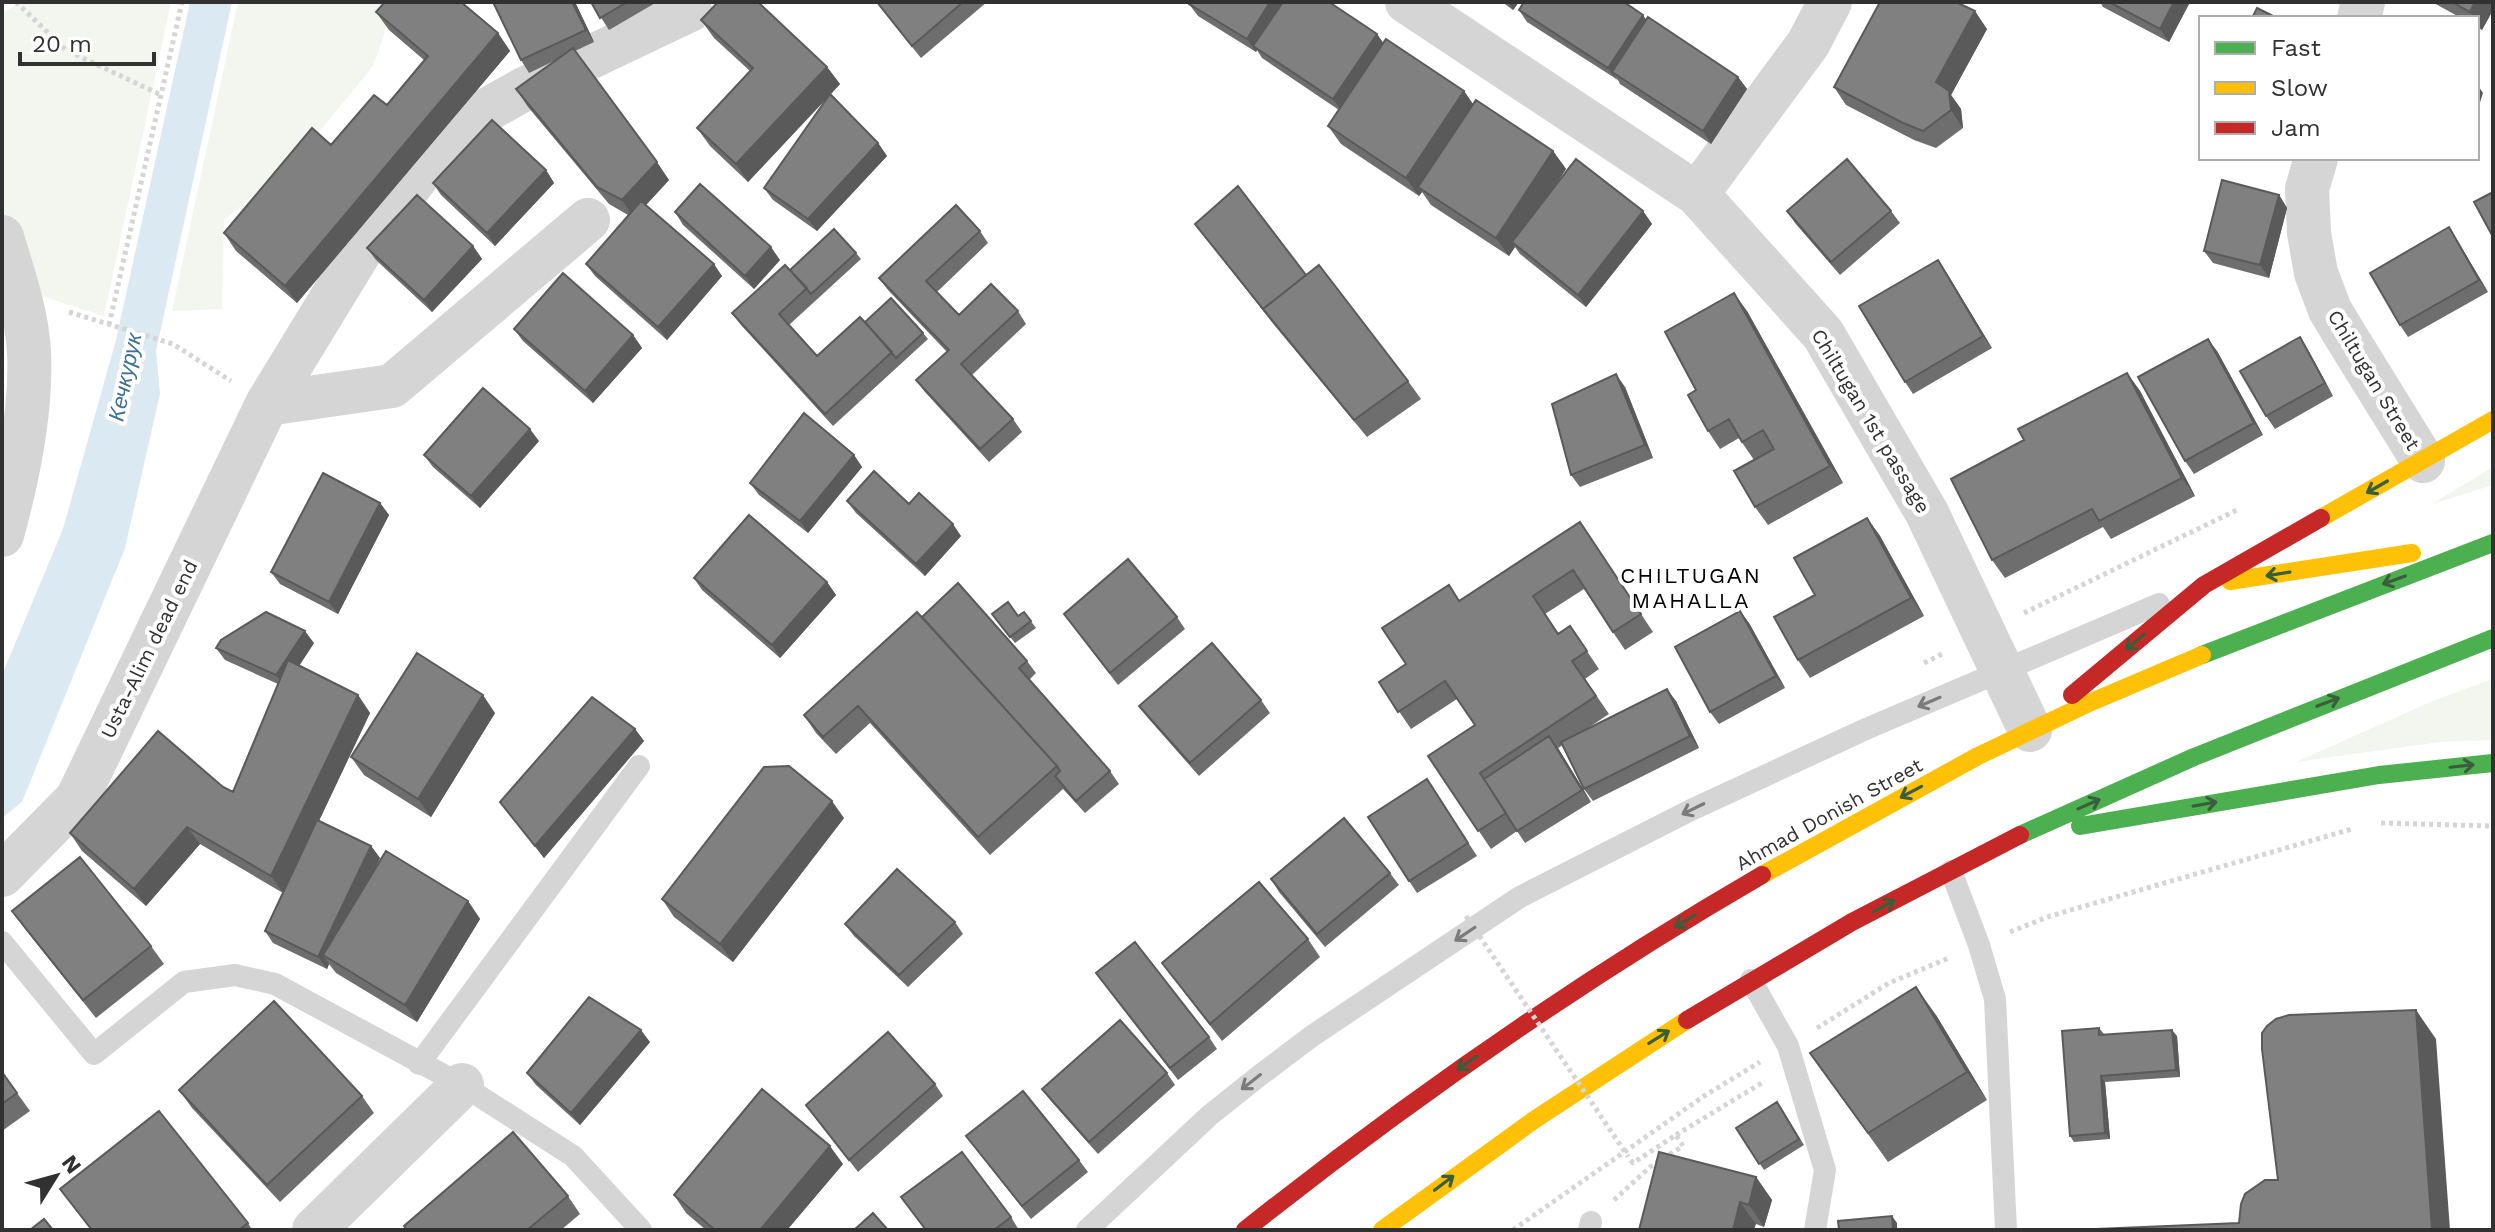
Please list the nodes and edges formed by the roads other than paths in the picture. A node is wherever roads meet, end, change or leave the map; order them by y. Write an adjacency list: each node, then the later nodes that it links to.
1 (1407, 2): 5 (street, Chiltugan 1st passage)
2 (1830, 2): 5 (street)
3 (690, 10): 8 (street, Usta-Alim dead end)
4 (2315, 160): 10 (street, Chiltugan Street)
5 (1697, 194): 15 (street, Chiltugan 1st passage)
6 (588, 220): 8 (street)
7 (2, 237): 11 (street)
8 (267, 404): 21 (street, Usta-Alim dead end)
9 (2493, 420): 10 (main road)
10 (2423, 461): 13 (main road, one-way to 13)
11 (2, 535)
12 (2493, 542): 13 (main road, one-way to 13); 16 (main road, Ahmad Donish Street, one-way to 16)
13 (2204, 585): 15 (lane); 16 (main road, one-way to 16)
14 (2493, 638): 19 (main road, one-way to 14)
15 (2001, 671): 16 (street, Chiltugan 1st passage); 28 (lane, one-way to 28)
16 (2030, 730): 29 (main road, Ahmad Donish Street, one-way to 29)
17 (2493, 763): 19 (main road, one-way to 17)
18 (639, 766): 24 (lane)
19 (2018, 836): 20 (main road)
20 (1951, 871): 23 (main road, one-way to 20); 32 (lane)
21 (2, 875)
22 (2, 942): 24 (lane)
23 (1751, 980): 30 (main road, one-way to 23); 31 (lane)
24 (419, 1064): 25 (lane)
25 (462, 1085): 26 (street); 27 (lane)
26 (314, 1230)
27 (641, 1230)
28 (1087, 1230)
29 (1245, 1230)
30 (1382, 1230)
31 (1815, 1230)
32 (2006, 1230)

